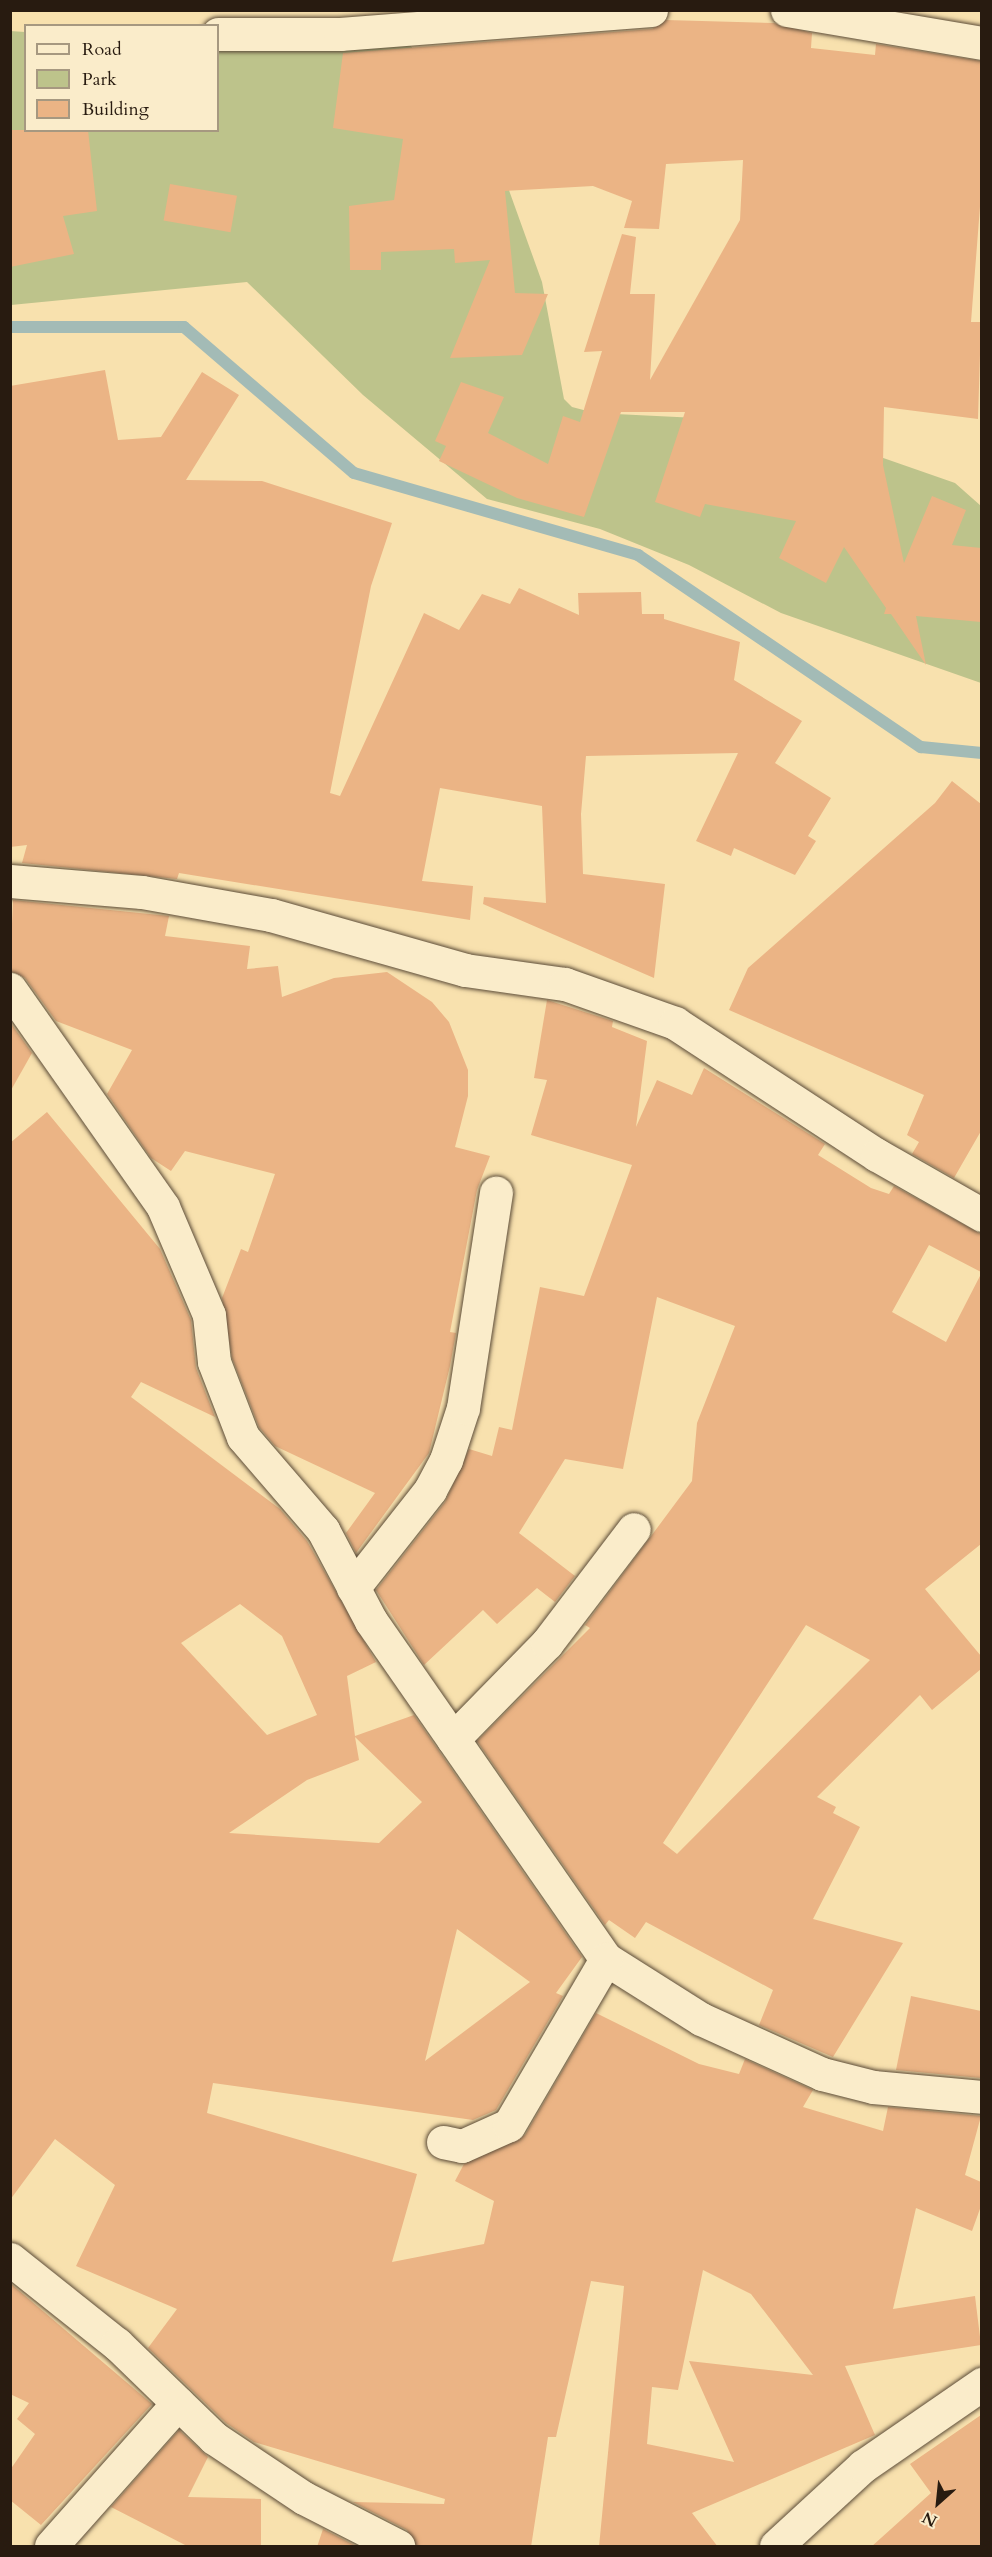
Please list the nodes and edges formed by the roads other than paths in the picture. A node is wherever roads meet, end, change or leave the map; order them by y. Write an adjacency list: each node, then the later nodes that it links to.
1 (651, 10): 3 (street)
2 (787, 10): 5 (street)
3 (451, 18): 4 (street)
4 (219, 34)
5 (981, 43)
6 (10, 881): 9 (street)
7 (10, 989): 11 (street)
8 (496, 1193): 11 (street)
9 (981, 1215)
10 (634, 1528): 12 (street)
11 (353, 1588): 12 (street)
12 (453, 1738): 13 (street)
13 (606, 1959): 14 (street); 15 (street)
14 (981, 2097)
15 (443, 2142)
16 (10, 2259): 18 (street)
17 (981, 2384): 21 (street)
18 (178, 2403): 19 (street); 20 (street)
19 (51, 2547)
20 (398, 2547)
21 (776, 2547)

